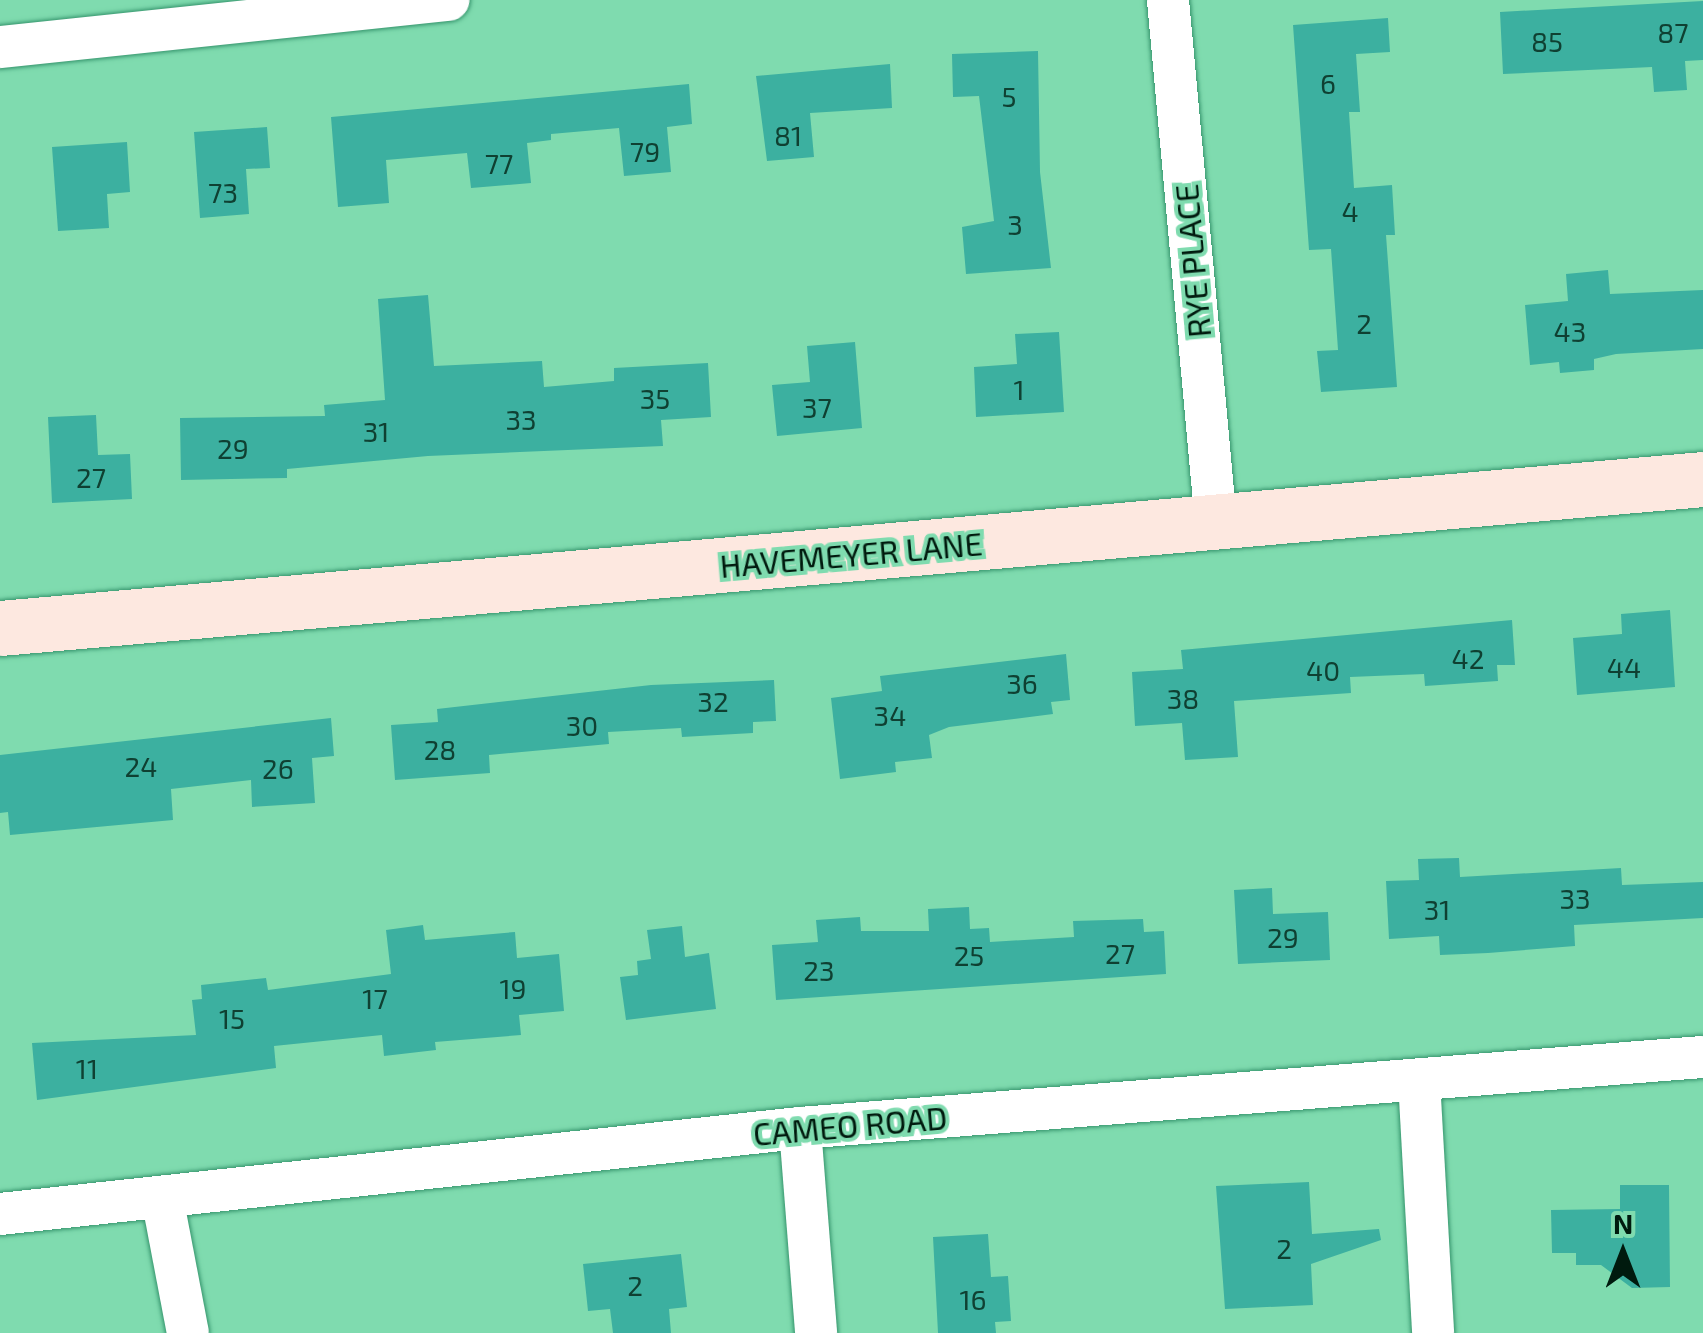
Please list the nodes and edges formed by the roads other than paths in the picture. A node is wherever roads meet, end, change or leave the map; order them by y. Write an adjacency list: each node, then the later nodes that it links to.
1 (449, 0): 3 (street)
2 (1168, 0): 5 (street, RYE PLACE)
3 (0, 47)
4 (1703, 479): 5 (street, HAVEMEYER LANE)
5 (1216, 522): 6 (street, HAVEMEYER LANE)
6 (0, 628)
7 (1703, 1057): 8 (street, CAMEO ROAD)
8 (1419, 1080): 9 (street, CAMEO ROAD); 14 (street)
9 (800, 1128): 10 (street, CAMEO ROAD); 13 (street)
10 (162, 1196): 11 (street, CAMEO ROAD); 12 (street)
11 (0, 1214)
12 (188, 1333)
13 (816, 1333)
14 (1434, 1333)

